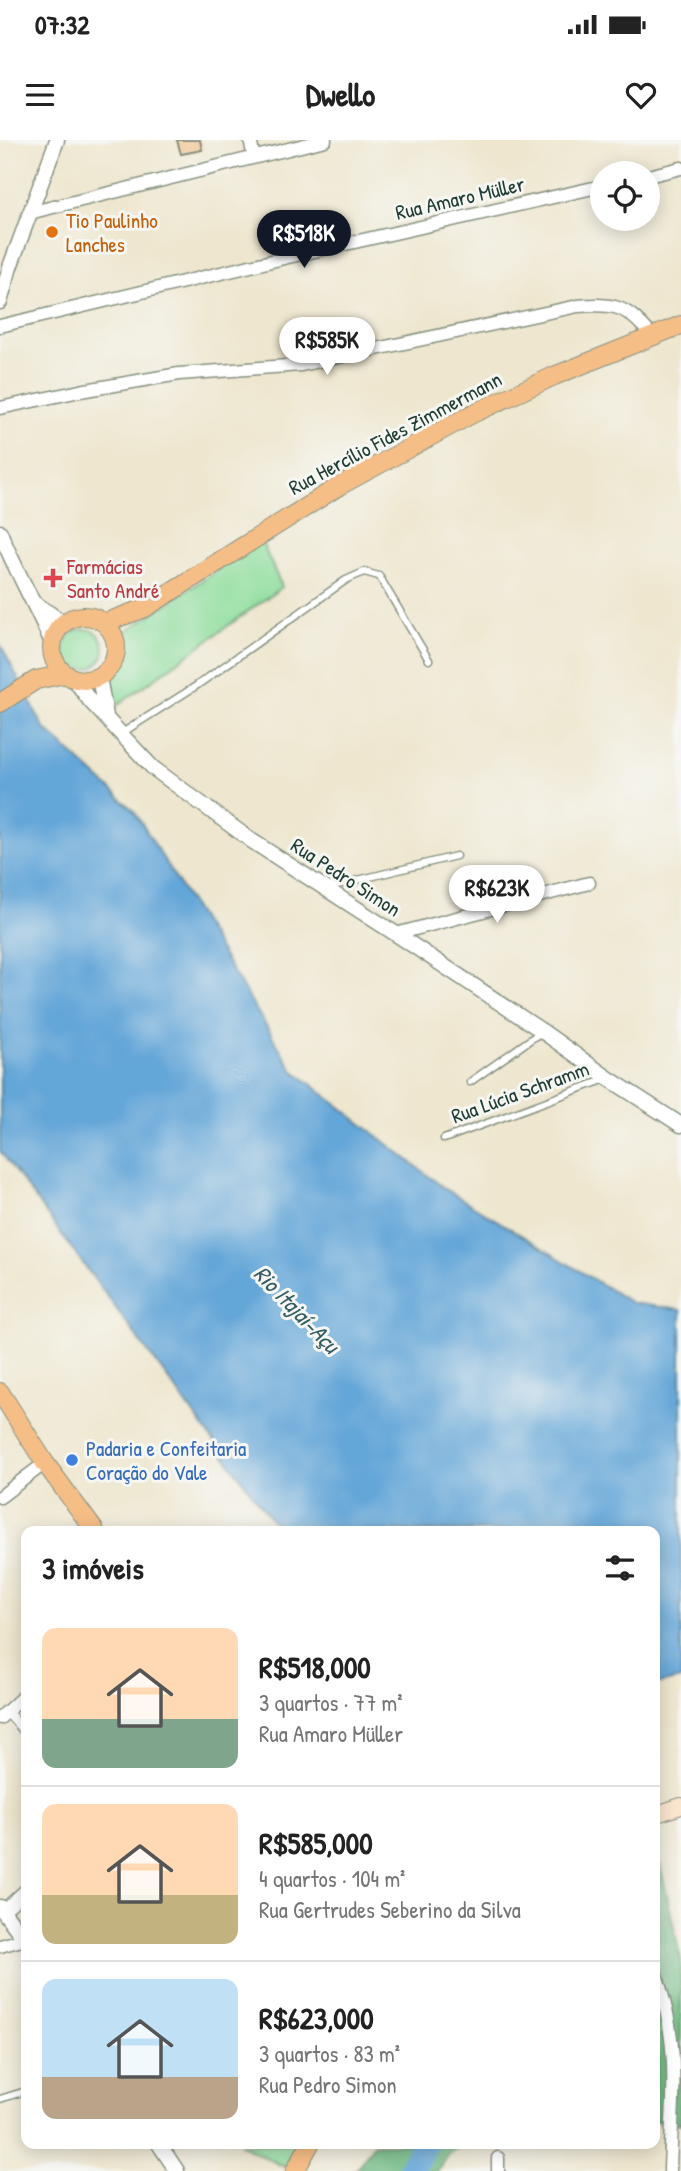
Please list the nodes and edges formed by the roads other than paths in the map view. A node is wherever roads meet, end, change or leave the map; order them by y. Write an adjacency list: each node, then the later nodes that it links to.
1 (57, 140): 8 (street)
2 (250, 140): 4 (street)
3 (325, 140): 4 (street)
4 (254, 157): 8 (street)
5 (681, 168): 6 (street)
6 (660, 173)
7 (590, 189): 11 (street, Rua Amaro Müller)
8 (29, 213): 9 (street)
9 (0, 302)
10 (681, 325): 12 (main road, Rua Hercílio Fides Zimmermann)
11 (0, 326)
12 (652, 335): 13 (street); 16 (main road, Rua Hercílio Fides Zimmermann)
13 (0, 408)
14 (0, 532): 15 (street)
15 (35, 603): 17 (street); 20 (street)
16 (145, 607): 18 (main road, Rua Hercílio Fides Zimmermann); 19 (main road, Rua Hercílio Fides Zimmermann)
17 (64, 623): 18 (main road); 20 (main road)
18 (104, 623): 19 (main road)
19 (115, 641): 23 (main road)
20 (52, 648): 22 (main road); 24 (main road)
21 (429, 660): 27 (lane)
22 (69, 677): 23 (main road); 24 (main road); 26 (street, Rua Pedro Simon)
23 (99, 677): 26 (street)
24 (34, 682): 25 (main road)
25 (0, 704)
26 (107, 718): 27 (street, Rua Pedro Simon)
27 (121, 734): 30 (street, Rua Pedro Simon)
28 (456, 856): 30 (lane)
29 (589, 883): 31 (street)
30 (324, 888): 31 (street, Rua Pedro Simon)
31 (396, 934): 32 (street, Rua Pedro Simon)
32 (542, 1031): 33 (street, Rua Pedro Simon); 34 (lane)
33 (608, 1078): 35 (street, Rua Pedro Simon); 36 (lane, Rua Lúcia Schramm)
34 (470, 1082)
35 (681, 1125)
36 (444, 1139)
37 (1, 1398): 38 (main road)
38 (45, 1463): 39 (street); 40 (main road)
39 (0, 1497)
40 (91, 1526)
41 (21, 1699): 42 (street)
42 (4, 1715): 43 (street)
43 (21, 1730)
44 (681, 1806): 45 (main road)
45 (660, 1813)
46 (21, 1894): 47 (street)
47 (2, 1909): 48 (street)
48 (21, 1934)
49 (21, 1941): 50 (street)
50 (0, 1946)
51 (660, 1986): 58 (street)
52 (21, 2093): 53 (lane)
53 (0, 2099)
54 (163, 2149): 56 (street)
55 (307, 2149): 57 (main road)
56 (177, 2171)
57 (295, 2171)
58 (670, 2171)

